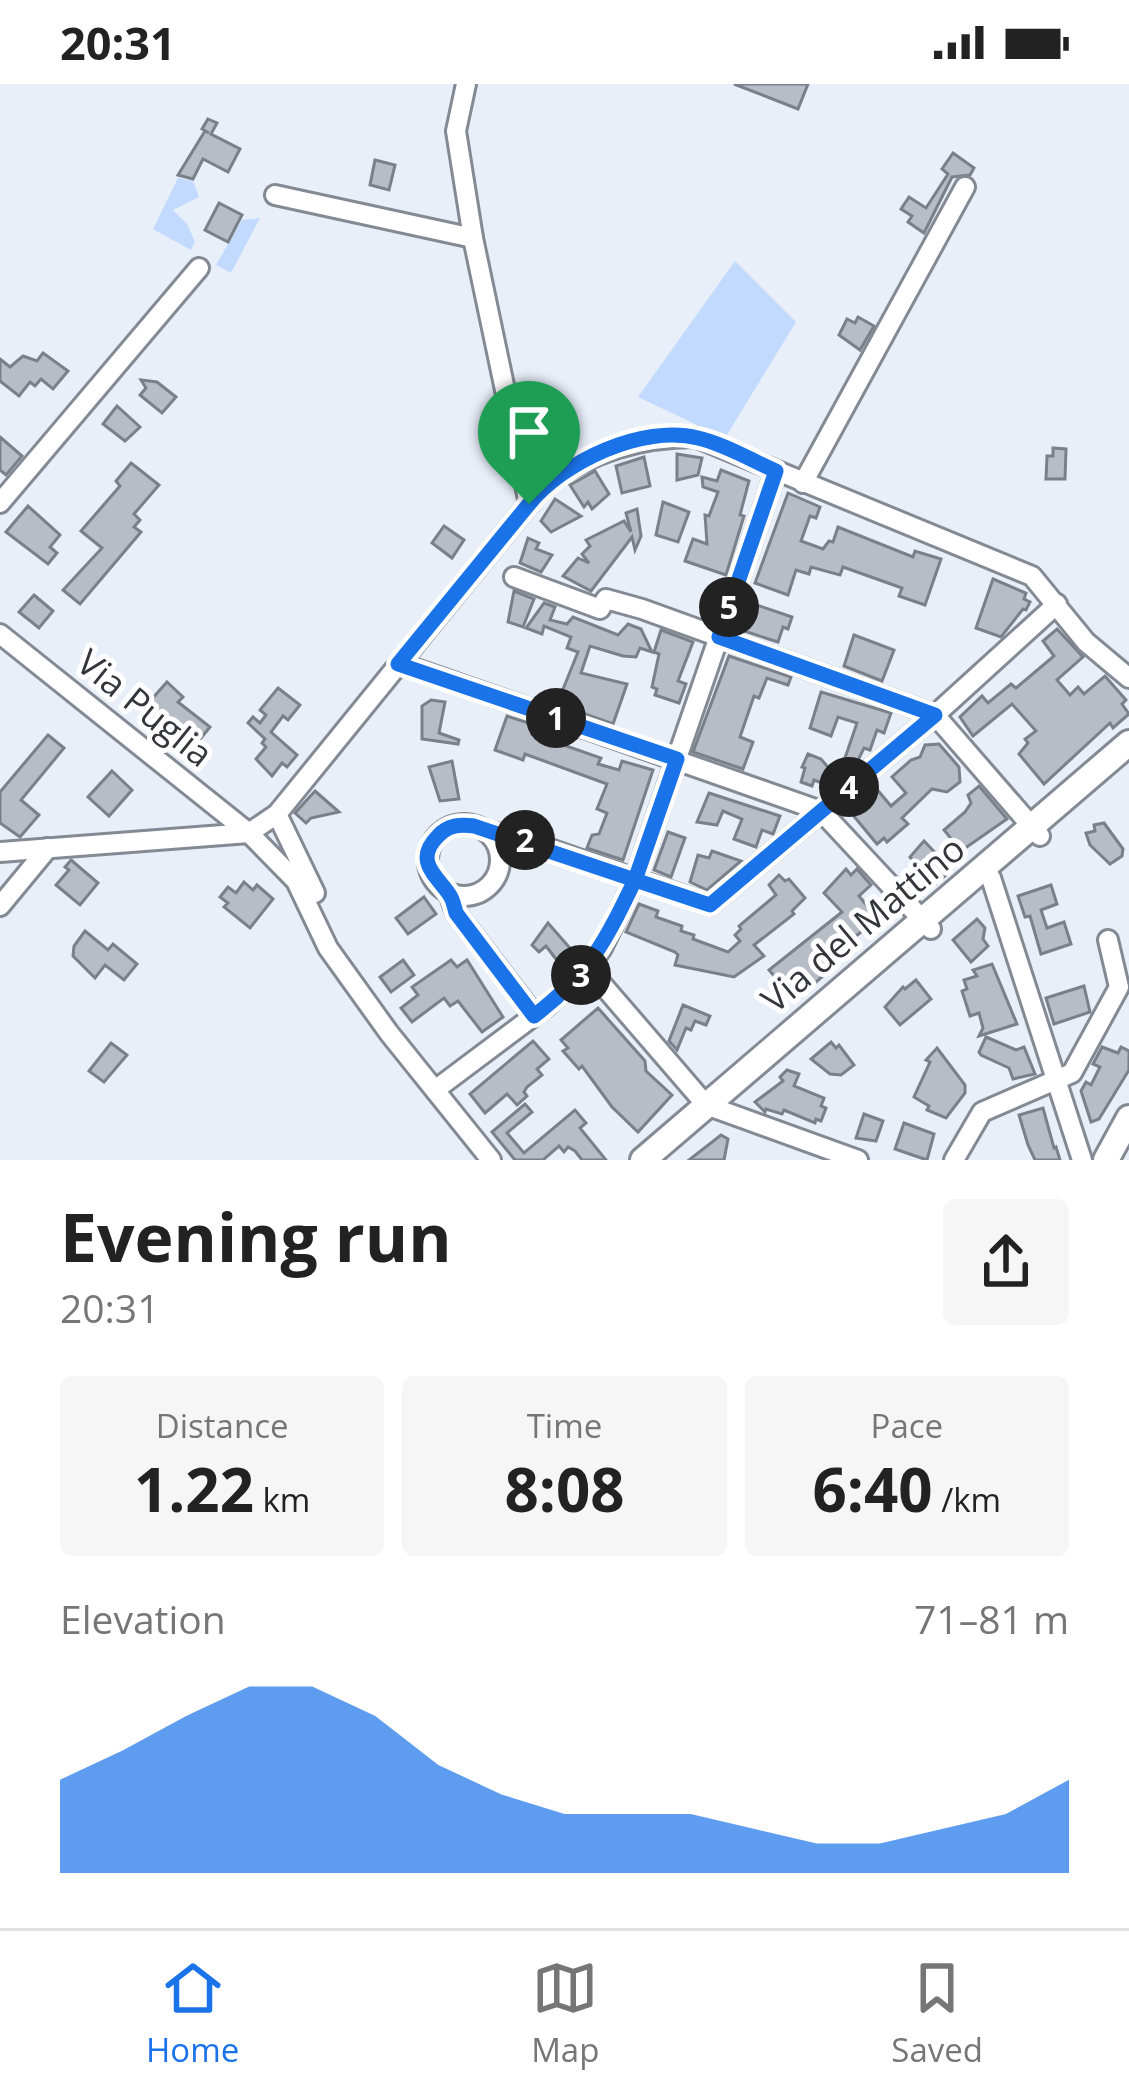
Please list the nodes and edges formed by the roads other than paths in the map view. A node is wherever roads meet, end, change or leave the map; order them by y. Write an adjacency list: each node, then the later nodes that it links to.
1 (466, 84): 4 (street)
2 (964, 187): 7 (street)
3 (275, 195): 4 (street)
4 (473, 238): 9 (street)
5 (199, 268): 8 (street)
6 (776, 471): 7 (street); 9 (street); 13 (street)
7 (803, 483): 11 (street)
8 (0, 503)
9 (529, 504): 14 (street)
10 (514, 577): 13 (street)
11 (1058, 604): 15 (street); 16 (street)
12 (0, 634): 24 (street, Via Puglia)
13 (719, 637): 16 (street); 18 (street)
14 (398, 664): 18 (street); 21 (street)
15 (1129, 678)
16 (935, 715): 20 (street); 23 (street)
17 (1129, 743): 23 (main road, Via del Mattino)
18 (677, 759): 20 (street); 28 (street)
19 (1129, 766): 23 (main road, Via del Mattino)
20 (821, 811): 28 (street); 31 (street)
21 (277, 814): 24 (street); 36 (street)
22 (485, 831): 28 (street); 29 (street); 29 (street)
23 (1036, 831): 27 (main road, Via del Mattino)
24 (250, 833): 25 (street); 36 (street, Via Puglia)
25 (47, 848): 26 (street); 30 (street)
26 (0, 852)
27 (987, 873): 31 (main road, Via del Mattino); 35 (street)
28 (635, 880): 33 (street)
29 (449, 893): 34 (street)
30 (0, 906)
31 (927, 924): 37 (main road, Via del Mattino)
32 (1108, 940): 35 (street)
33 (588, 968): 34 (street); 37 (street)
34 (534, 1016): 36 (street)
35 (1056, 1082): 46 (street); 47 (street)
36 (439, 1087): 41 (street); 42 (street)
37 (714, 1107): 39 (street); 40 (main road, Via del Mattino)
38 (1129, 1118): 48 (main road)
39 (802, 1138): 44 (street); 45 (street)
40 (668, 1153): 43 (main road, Via del Mattino)
41 (491, 1160)
42 (505, 1160)
43 (643, 1160)
44 (794, 1160)
45 (858, 1160)
46 (954, 1160)
47 (1082, 1160)
48 (1106, 1160)

